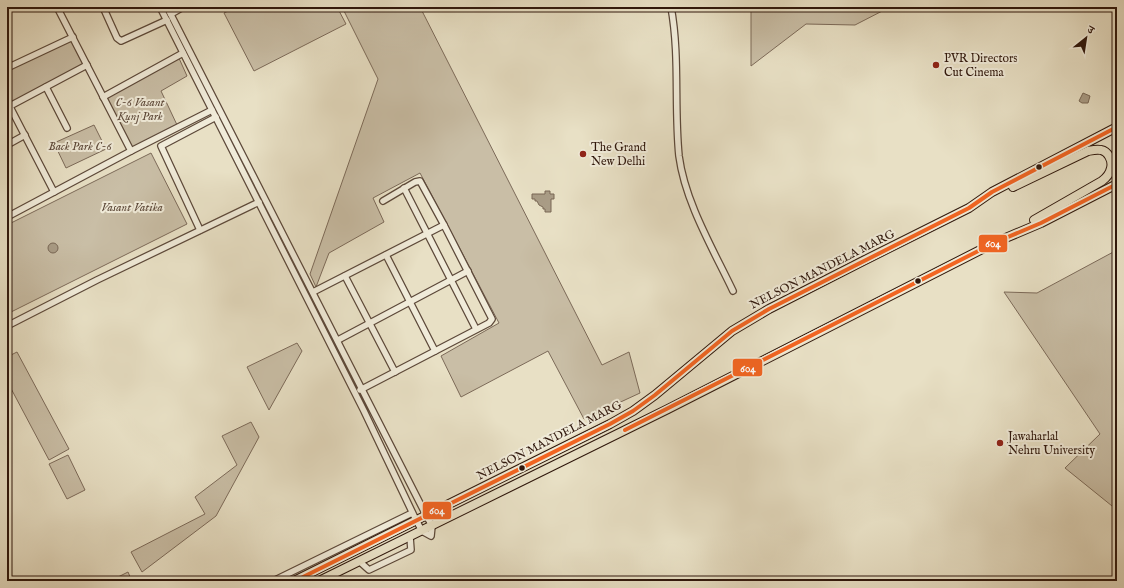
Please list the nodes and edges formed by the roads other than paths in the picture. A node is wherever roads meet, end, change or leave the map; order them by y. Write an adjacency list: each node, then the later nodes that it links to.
1 (58, 7): 9 (street)
2 (103, 7): 8 (street)
3 (160, 7): 8 (street)
4 (167, 7): 7 (street)
5 (183, 7): 7 (street)
6 (671, 7): 38 (street)
7 (171, 14): 39 (street)
8 (167, 20): 10 (street)
9 (72, 37): 11 (street); 12 (street)
10 (184, 53): 14 (street); 16 (street)
11 (87, 65): 13 (street); 14 (street)
12 (7, 68)
13 (46, 87): 15 (street); 19 (street)
14 (103, 97): 22 (street)
15 (8, 104): 20 (street)
16 (212, 110): 17 (street); 22 (street)
17 (216, 117): 27 (street); 31 (street)
18 (1117, 127): 28 (main road, NELSON MANDELA MARG)
19 (67, 128)
20 (25, 136): 21 (street); 25 (street)
21 (7, 145)
22 (131, 151): 25 (street)
23 (1117, 184): 33 (main road, NELSON MANDELA MARG)
24 (404, 188): 26 (street); 30 (street); 32 (street)
25 (54, 192): 29 (street)
26 (383, 201)
27 (259, 202): 31 (street); 44 (street)
28 (969, 208): 33 (main road, NELSON MANDELA MARG); 51 (main road, NELSON MANDELA MARG)
29 (7, 217)
30 (444, 225): 32 (street); 35 (street)
31 (200, 230): 43 (street)
32 (427, 234): 34 (street); 37 (street)
33 (996, 242): 53 (main road, NELSON MANDELA MARG)
34 (386, 255): 36 (street); 40 (street)
35 (468, 271): 37 (street); 45 (street)
36 (345, 276): 39 (street); 42 (street)
37 (451, 280): 40 (street); 45 (street)
38 (733, 291)
39 (313, 292): 41 (street)
40 (410, 302): 42 (street); 47 (street)
41 (328, 320): 44 (street); 46 (street)
42 (369, 324): 46 (street); 48 (street)
43 (7, 326)
44 (321, 326): 50 (street)
45 (476, 329): 47 (street)
46 (338, 340): 49 (street)
47 (434, 351): 48 (street)
48 (395, 372): 49 (street)
49 (363, 389): 50 (street); 51 (street)
50 (355, 393): 52 (street)
51 (426, 515): 52 (main road, NELSON MANDELA MARG); 53 (street)
52 (414, 516): 54 (street); 56 (street); 57 (main road, NELSON MANDELA MARG)
53 (432, 526): 54 (main road, NELSON MANDELA MARG)
54 (422, 531): 55 (main road, NELSON MANDELA MARG)
55 (410, 537): 58 (main road, NELSON MANDELA MARG); 58 (street)
56 (352, 542): 57 (street); 59 (street)
57 (355, 550): 60 (main road, NELSON MANDELA MARG)
58 (359, 561): 63 (main road, NELSON MANDELA MARG)
59 (302, 566): 60 (street); 61 (street)
60 (306, 575): 62 (main road, NELSON MANDELA MARG)
61 (273, 581)
62 (294, 581)
63 (319, 581)

